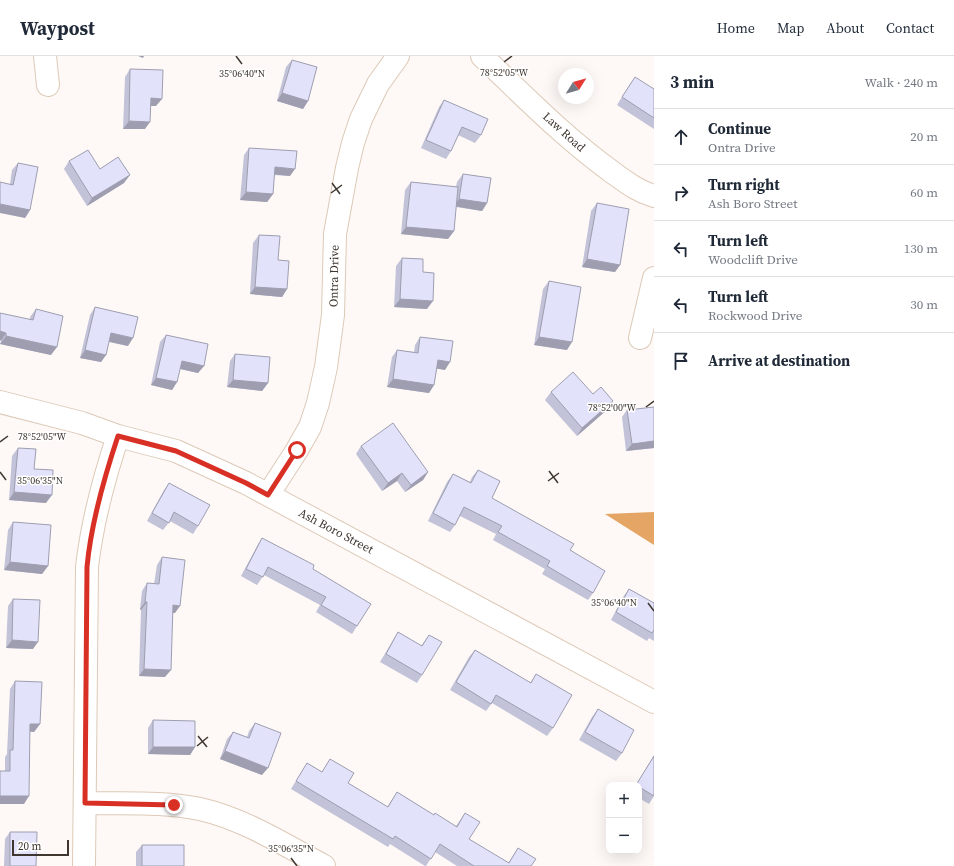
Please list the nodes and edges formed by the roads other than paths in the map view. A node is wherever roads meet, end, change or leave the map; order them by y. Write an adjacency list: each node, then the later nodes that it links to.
1 (45, 56): 4 (street)
2 (398, 56): 10 (street, Ontra Drive)
3 (482, 56): 5 (street, Law Road)
4 (48, 85)
5 (654, 196)
6 (654, 278): 7 (street)
7 (640, 338)
8 (0, 402): 9 (street, Ash Boro Street)
9 (118, 436): 10 (street, Ash Boro Street); 12 (street)
10 (268, 495): 11 (street, Ash Boro Street)
11 (654, 702)
12 (85, 803): 13 (street); 14 (street)
13 (84, 866)
14 (324, 866)

